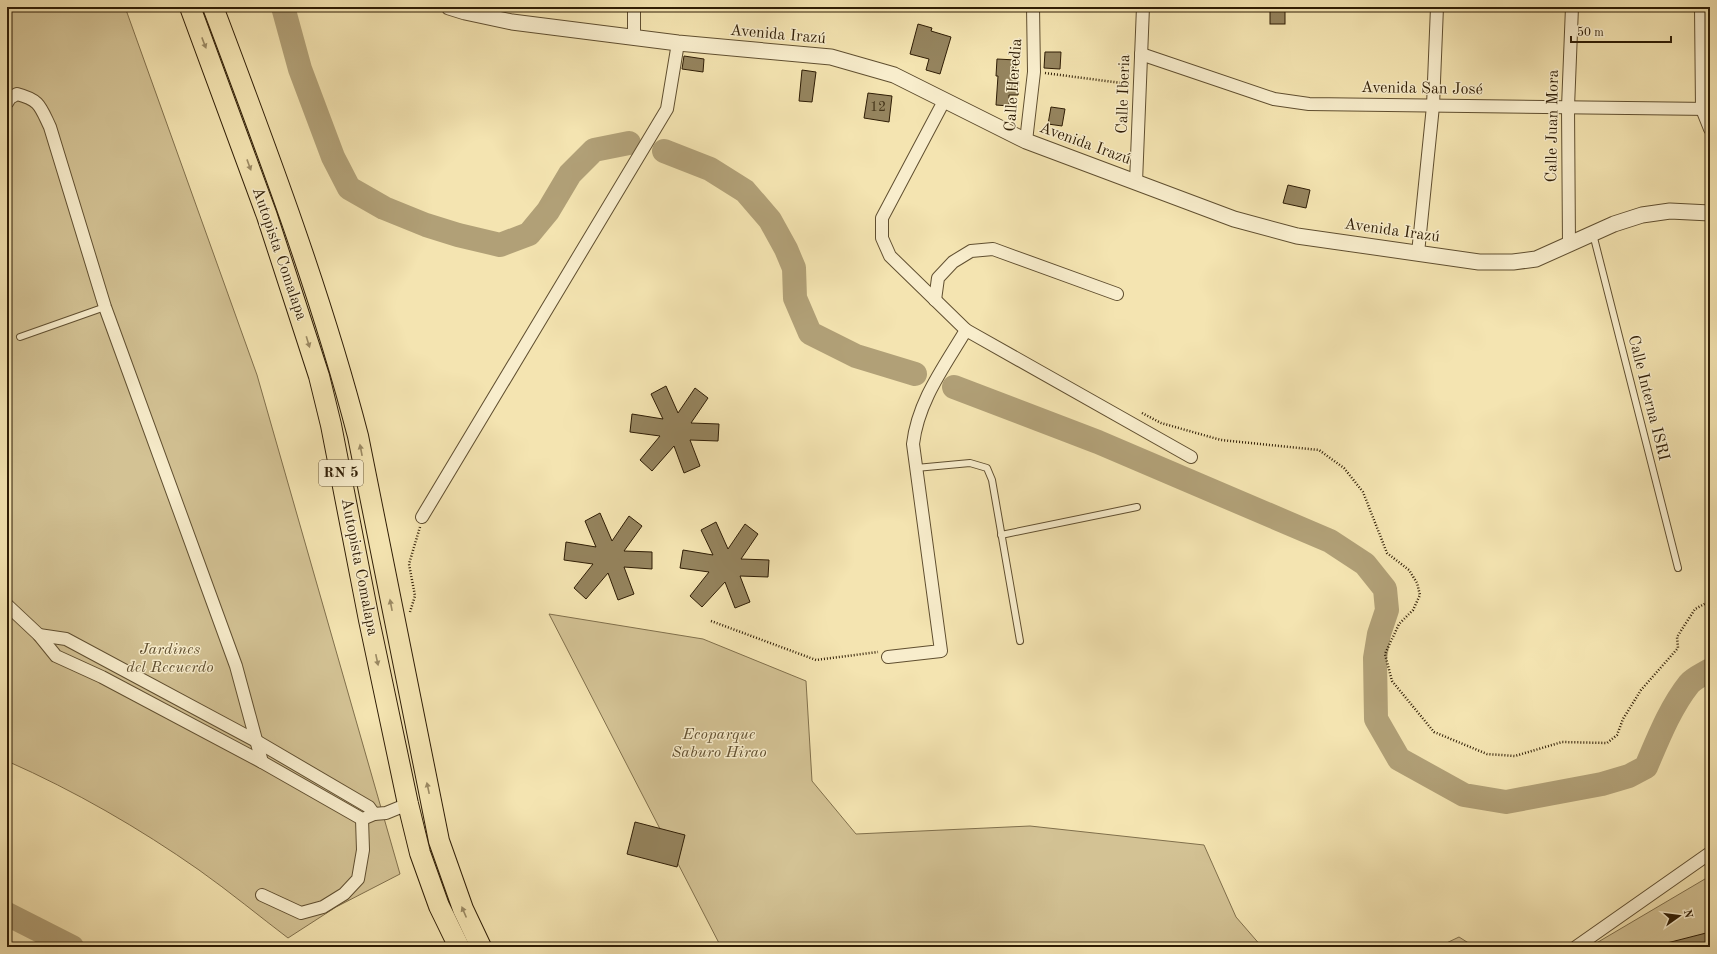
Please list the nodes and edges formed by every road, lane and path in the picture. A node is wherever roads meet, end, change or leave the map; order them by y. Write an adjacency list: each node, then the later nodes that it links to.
1 (190, 7): 48 (highway, Autopista Comalapa / RN 5, one-way to 48)
2 (213, 7): 54 (highway, Autopista Comalapa / RN 5, one-way to 2)
3 (449, 7): 10 (street, Avenida Irazú)
4 (634, 7): 10 (street)
5 (1033, 7): 13 (street, Calle Heredia)
6 (1143, 7): 12 (street, Calle Iberia)
7 (1437, 7): 17 (street)
8 (1572, 7): 18 (street, Calle Juan Mora)
9 (1701, 7): 19 (street)
10 (634, 36): 11 (street, Avenida Irazú)
11 (678, 44): 15 (street, Avenida Irazú); 36 (street)
12 (1141, 54): 14 (street, Calle Iberia); 17 (street, Avenida San José)
13 (1034, 72): 14 (path); 21 (street, Calle Heredia)
14 (1139, 85): 22 (street, Calle Iberia)
15 (944, 101): 21 (street, Avenida Irazú); 28 (street)
16 (7, 103): 29 (street)
17 (1433, 106): 18 (street, Avenida San José); 26 (street)
18 (1568, 107): 19 (street, Avenida San José); 25 (street, Calle Juan Mora)
19 (1706, 109): 20 (street)
20 (1710, 129)
21 (1026, 141): 22 (street, Avenida Irazú)
22 (1136, 182): 26 (street, Avenida Irazú)
23 (1710, 213): 24 (street, Avenida Irazú)
24 (1593, 234): 25 (street, Avenida Irazú); 38 (lane, Calle Interna ISRI)
25 (1568, 245): 26 (street, Avenida Irazú)
26 (1418, 253)
27 (1117, 294): 28 (street)
28 (935, 300): 30 (street)
29 (105, 307): 31 (lane); 46 (street)
30 (966, 330): 33 (street); 34 (street)
31 (20, 337)
32 (1140, 413): 39 (path)
33 (1191, 457)
34 (916, 468): 37 (lane); 45 (street)
35 (1137, 507): 37 (lane)
36 (422, 517): 41 (path)
37 (1001, 535): 44 (lane)
38 (1678, 568)
39 (1710, 601)
40 (7, 605): 43 (street)
41 (409, 616)
42 (711, 621): 45 (path)
43 (39, 635): 46 (street); 47 (street)
44 (1020, 641)
45 (888, 657)
46 (258, 742): 47 (street); 49 (street)
47 (262, 762): 50 (street)
48 (408, 804): 49 (street); 53 (highway, Autopista Comalapa / RN 5)
49 (374, 814): 50 (street)
50 (362, 819): 52 (street)
51 (1710, 853): 55 (street)
52 (262, 895)
53 (459, 947)
54 (481, 947)
55 (1576, 947)

